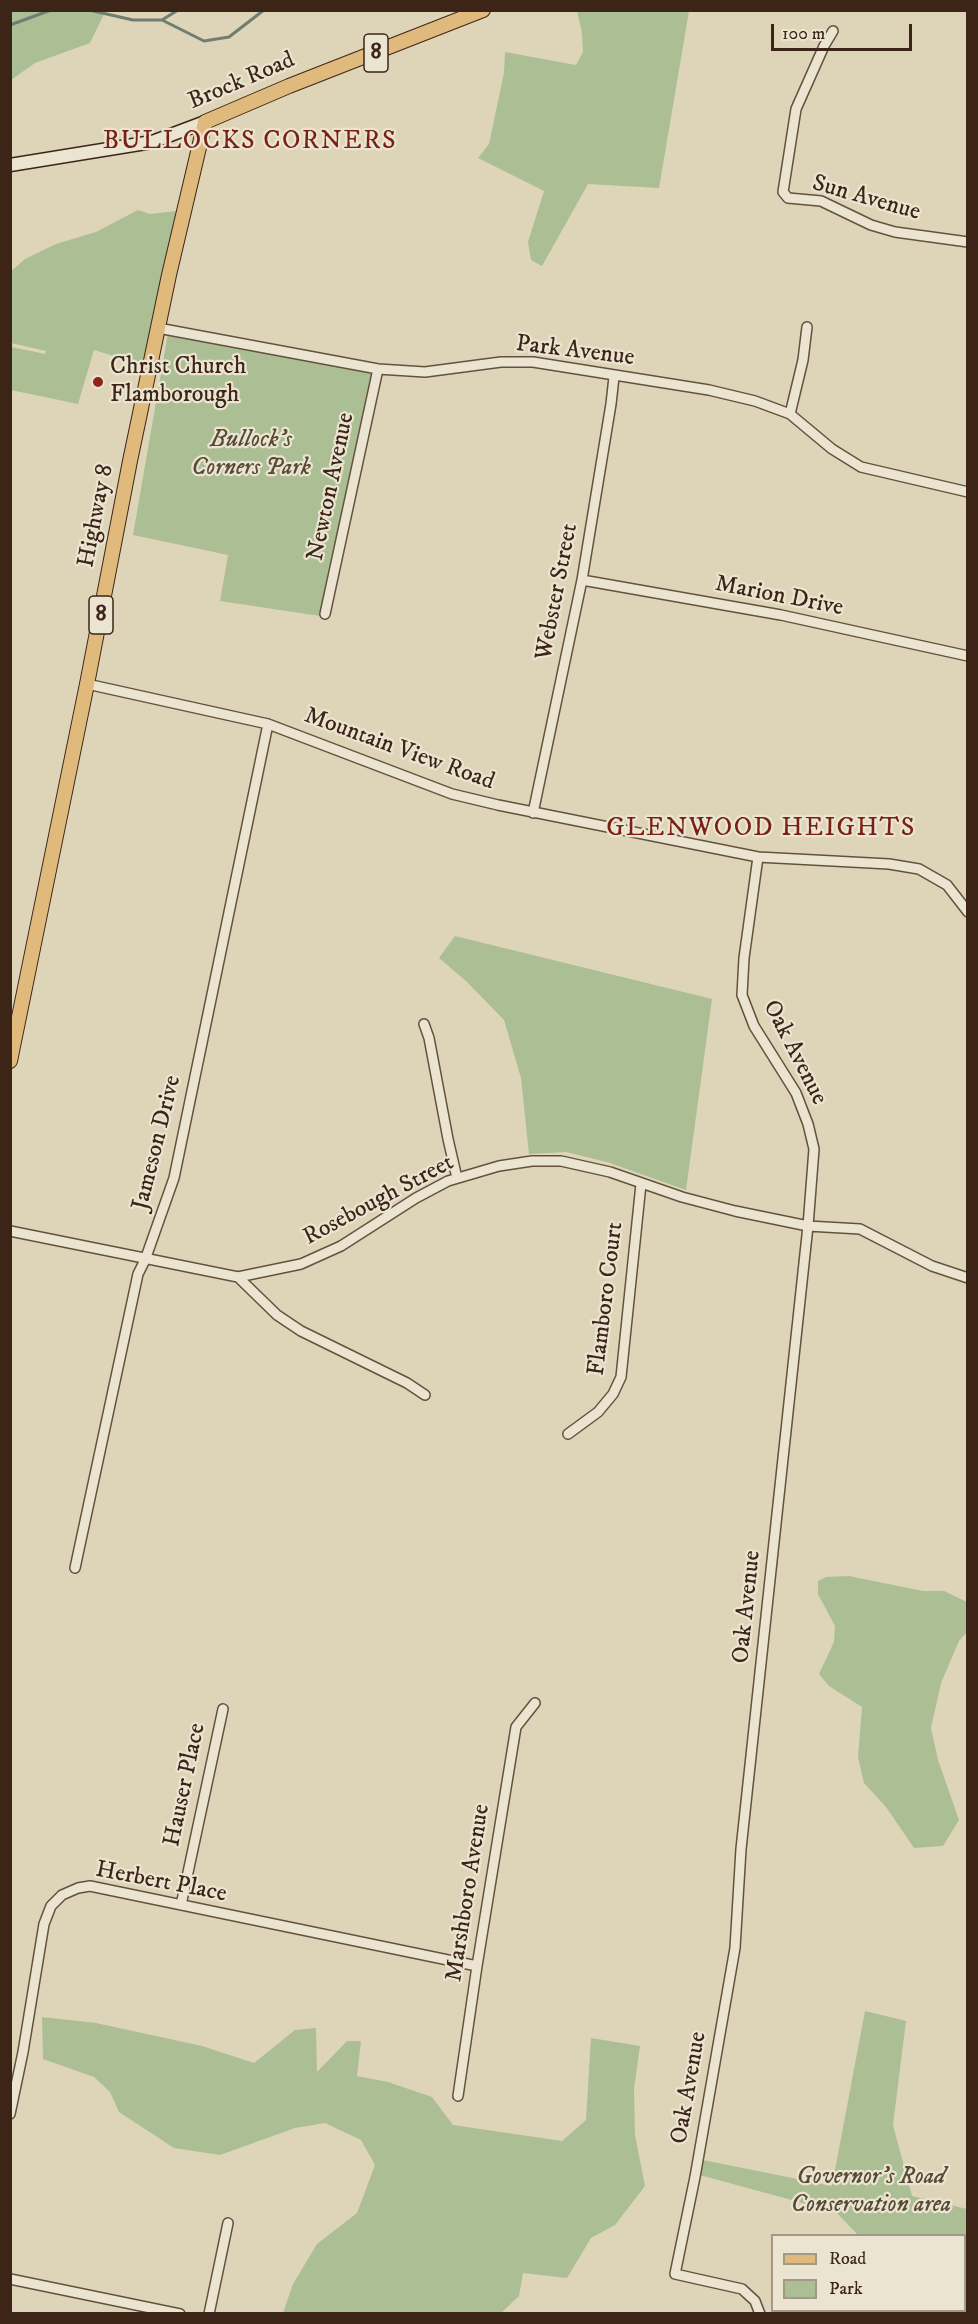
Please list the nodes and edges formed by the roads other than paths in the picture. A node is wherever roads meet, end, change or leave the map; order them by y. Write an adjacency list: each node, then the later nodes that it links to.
1 (483, 10): 3 (main road, Brock Road / 8)
2 (833, 31): 5 (street, Sun Avenue)
3 (205, 122): 4 (main road, Brock Road); 7 (main road, Highway 8 / 8)
4 (10, 165)
5 (968, 242)
6 (807, 327): 10 (street)
7 (158, 328): 8 (street, Park Avenue); 15 (main road, Highway 8 / 8)
8 (378, 369): 9 (street, Park Avenue); 13 (street, Newton Avenue)
9 (614, 377): 10 (street, Park Avenue); 12 (street, Webster Street)
10 (790, 414): 11 (street, Park Avenue)
11 (968, 492)
12 (582, 580): 14 (street, Marion Drive); 17 (street, Webster Street)
13 (325, 614)
14 (968, 656)
15 (87, 684): 16 (street, Mountain View Road); 21 (main road, Highway 8 / 8)
16 (268, 724): 17 (street, Mountain View Road); 26 (street, Jameson Drive)
17 (533, 813): 18 (street, Mountain View Road)
18 (759, 857): 19 (street, Mountain View Road); 24 (street, Oak Avenue)
19 (968, 912)
20 (423, 1024): 22 (street)
21 (10, 1061)
22 (457, 1178): 23 (street, Rosebough Street); 27 (street, Rosebough Street)
23 (641, 1184): 24 (street, Rosebough Street); 30 (street, Flamboro Court)
24 (808, 1226): 28 (street, Rosebough Street); 42 (street, Oak Avenue)
25 (10, 1231): 26 (street, Rosebough Street)
26 (145, 1260): 27 (street, Rosebough Street); 31 (street, Jameson Drive)
27 (238, 1277): 29 (street)
28 (968, 1278)
29 (425, 1395)
30 (568, 1434)
31 (75, 1568)
32 (535, 1703): 35 (street, Marshboro Avenue)
33 (223, 1709): 34 (street, Hauser Place)
34 (181, 1905): 35 (street, Herbert Place); 37 (street, Herbert Place)
35 (477, 1966): 36 (street, Marshboro Avenue)
36 (458, 2096)
37 (10, 2114)
38 (228, 2223): 41 (street)
39 (10, 2278): 40 (street)
40 (180, 2313)
41 (209, 2313)
42 (760, 2313)

